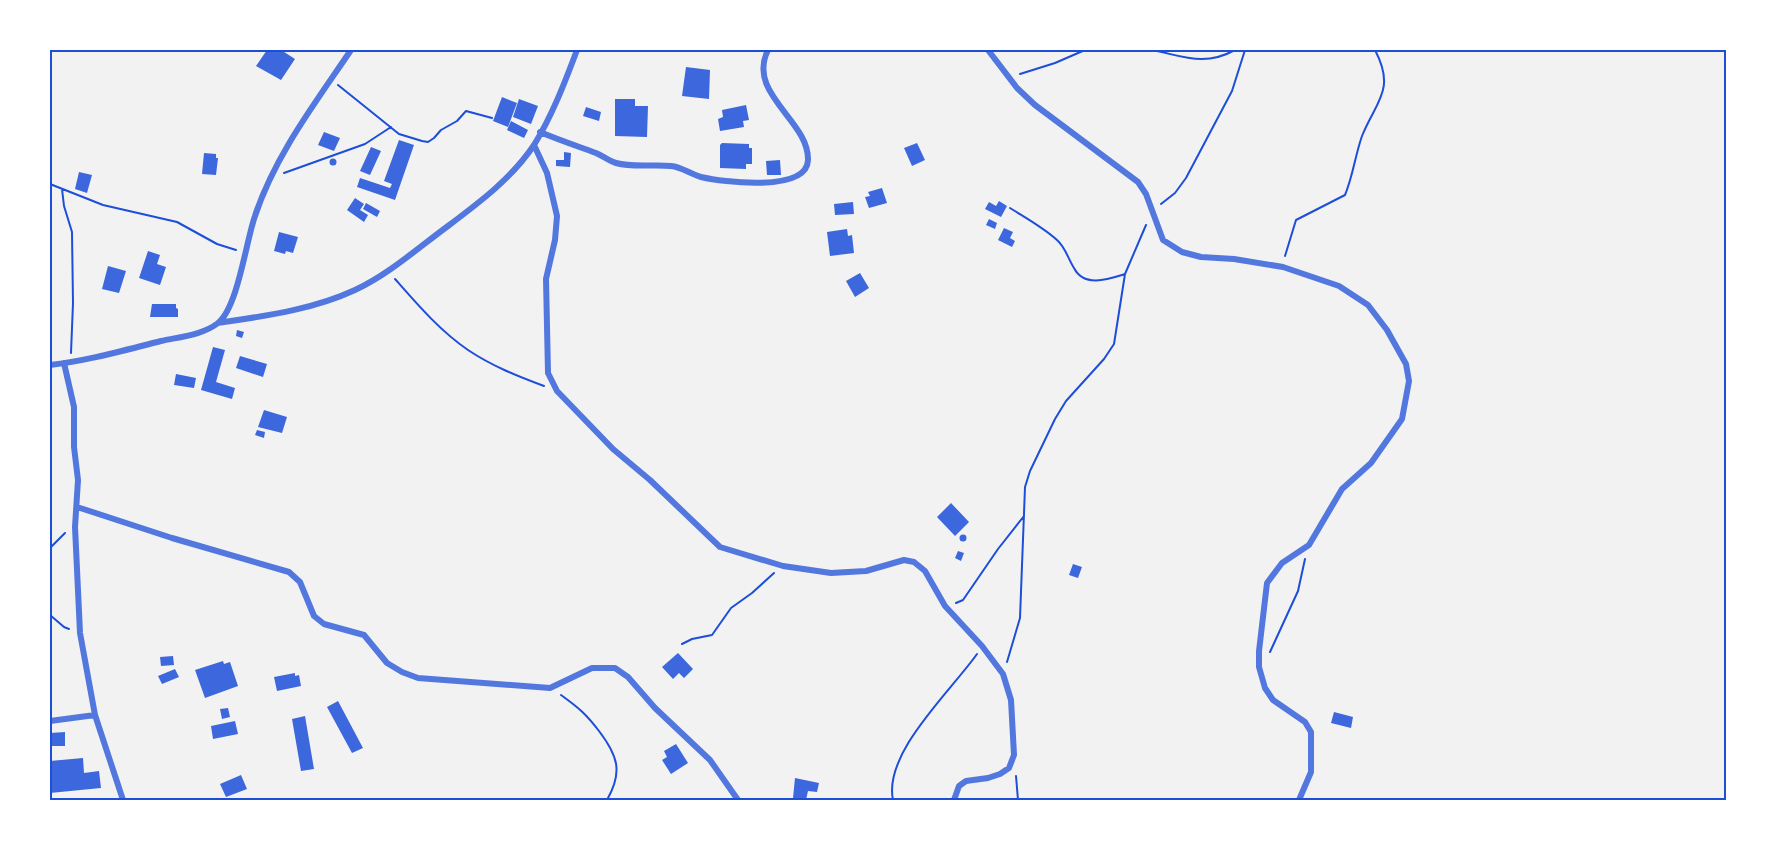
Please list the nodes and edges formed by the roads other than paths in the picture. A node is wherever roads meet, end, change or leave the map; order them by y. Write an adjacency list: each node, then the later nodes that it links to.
1 (351, 50): 7 (street)
2 (577, 50): 5 (street)
3 (768, 50): 5 (street)
4 (988, 50): 16 (street)
5 (540, 132): 6 (street)
6 (534, 145): 7 (street); 15 (street)
7 (218, 323): 8 (street)
8 (67, 363): 9 (street); 10 (street)
9 (50, 365)
10 (77, 507): 11 (street); 14 (street)
11 (95, 715): 12 (street); 13 (street)
12 (50, 721)
13 (123, 801)
14 (738, 801)
15 (954, 801)
16 (1299, 801)

